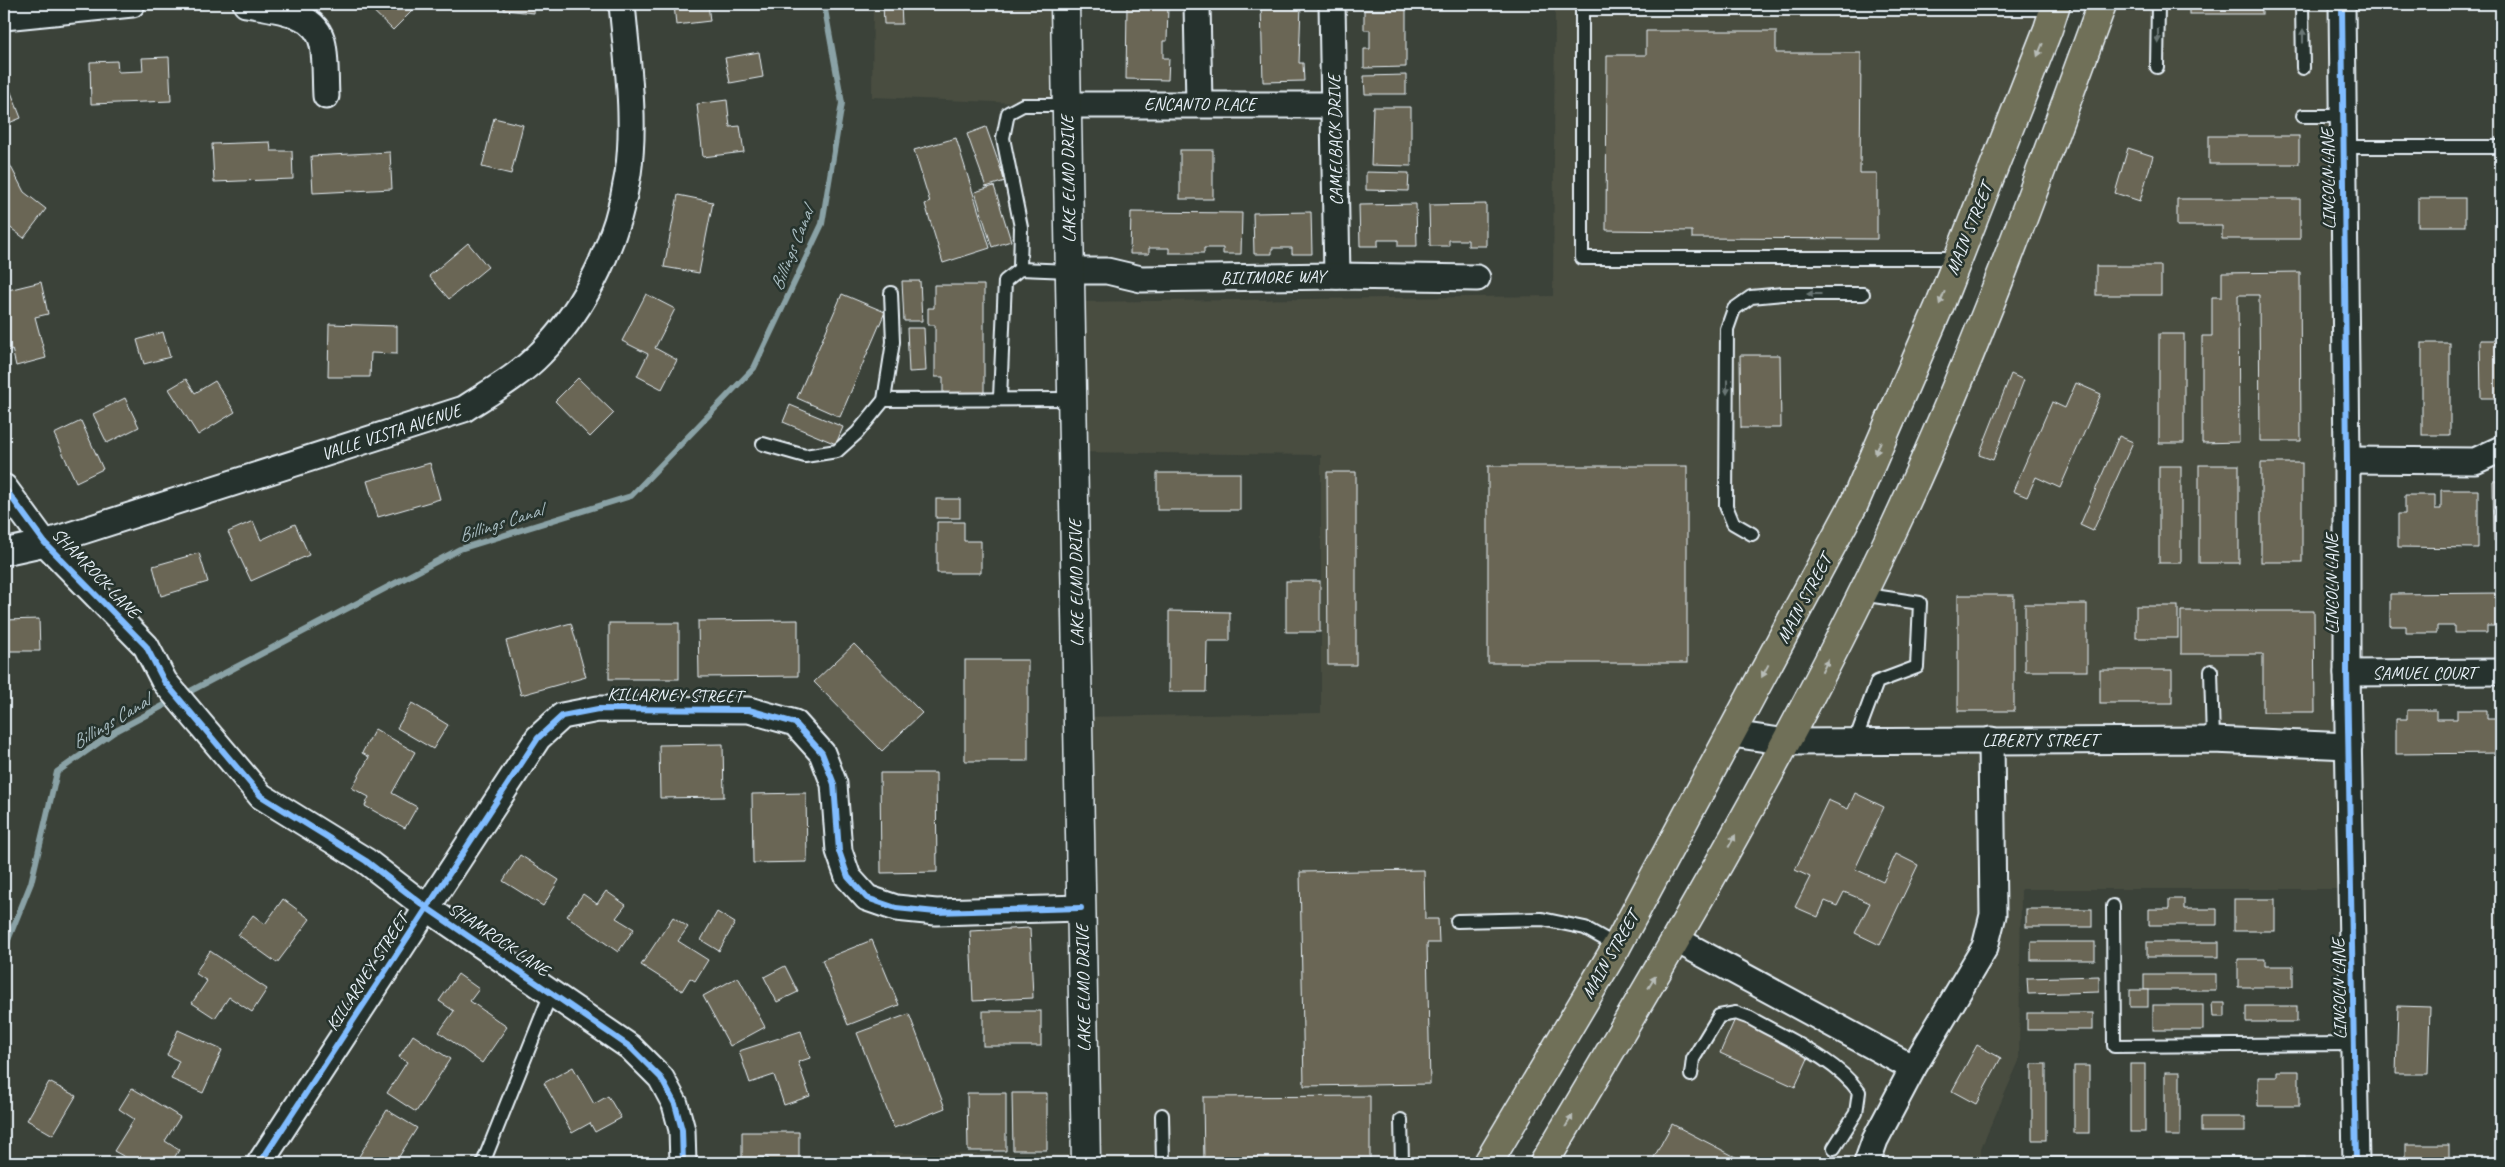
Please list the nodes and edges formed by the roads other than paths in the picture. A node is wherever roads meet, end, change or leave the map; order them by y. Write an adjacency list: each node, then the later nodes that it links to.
1 (132, 4): 13 (street)
2 (246, 4): 16 (street)
3 (622, 4): 39 (street, VALLE VISTA AVENUE)
4 (1065, 4): 18 (main road, LAKE ELMO DRIVE)
5 (1197, 4): 17 (street)
6 (1332, 4): 19 (street, CAMELBACK DRIVE)
7 (2102, 4): 41 (main road)
8 (2158, 4): 14 (lane, one-way to 14)
9 (2302, 4): 15 (lane, one-way to 9)
10 (2342, 4): 21 (street, LINCOLN LANE)
11 (1582, 6): 12 (lane); 24 (lane)
12 (2056, 6): 24 (main road, MAIN STREET, one-way to 24)
13 (4, 16)
14 (2157, 67)
15 (2303, 68)
16 (326, 96)
17 (1200, 104): 18 (street, ENCANTO PLACE); 19 (street, ENCANTO PLACE)
18 (1067, 105): 25 (lane); 26 (main road, LAKE ELMO DRIVE)
19 (1334, 105): 27 (street, CAMELBACK DRIVE)
20 (2303, 116): 21 (lane)
21 (2343, 116): 23 (street, LINCOLN LANE)
22 (2501, 146): 23 (lane)
23 (2342, 147): 36 (street, LINCOLN LANE)
24 (1958, 258): 45 (main road, MAIN STREET, one-way to 45)
25 (1020, 269): 26 (lane); 31 (lane)
26 (1070, 271): 27 (street, BILTMORE WAY); 32 (main road, LAKE ELMO DRIVE)
27 (1337, 276): 28 (street, BILTMORE WAY)
28 (1477, 278)
29 (891, 293): 33 (lane)
30 (1863, 294): 38 (lane, one-way to 38)
31 (1000, 398): 32 (lane); 33 (lane)
32 (1072, 399): 53 (main road, LAKE ELMO DRIVE)
33 (884, 400): 34 (lane)
34 (762, 444)
35 (2501, 449): 36 (street)
36 (2348, 460): 44 (street, LINCOLN LANE)
37 (4, 487): 39 (street, SHAMROCK LANE)
38 (1752, 534)
39 (44, 543): 40 (street, VALLE VISTA AVENUE); 52 (street, SHAMROCK LANE)
40 (4, 552)
41 (1861, 594): 48 (lane); 49 (main road, one-way to 41)
42 (2212, 671): 47 (lane)
43 (2501, 672): 44 (street, SAMUEL COURT)
44 (2348, 673): 50 (street, LINCOLN LANE)
45 (1732, 734): 49 (street, LIBERTY STREET); 56 (main road, MAIN STREET)
46 (1991, 740): 47 (street, LIBERTY STREET); 48 (street, LIBERTY STREET); 59 (street)
47 (2213, 740): 50 (street, LIBERTY STREET)
48 (1856, 741): 49 (street, LIBERTY STREET)
49 (1787, 742): 55 (main road, one-way to 49)
50 (2349, 746): 58 (street, LINCOLN LANE)
51 (2113, 906): 58 (lane)
52 (427, 908): 53 (street, KILLARNEY STREET); 57 (street, SHAMROCK LANE); 64 (street, KILLARNEY STREET)
53 (1081, 908): 67 (main road, LAKE ELMO DRIVE)
54 (1457, 921): 56 (lane)
55 (1677, 940): 59 (street); 71 (main road, one-way to 55)
56 (1617, 946): 70 (main road, MAIN STREET)
57 (551, 993): 65 (lane); 66 (street, SHAMROCK LANE)
58 (2355, 1044): 73 (street, LINCOLN LANE)
59 (1914, 1068): 72 (street)
60 (1691, 1075): 63 (lane)
61 (1162, 1115): 68 (lane)
62 (1401, 1120): 69 (lane)
63 (1834, 1148)
64 (260, 1163)
65 (483, 1163)
66 (683, 1163)
67 (1086, 1163)
68 (1163, 1163)
69 (1402, 1163)
70 (1488, 1163)
71 (1544, 1163)
72 (1867, 1163)
73 (2356, 1163)

